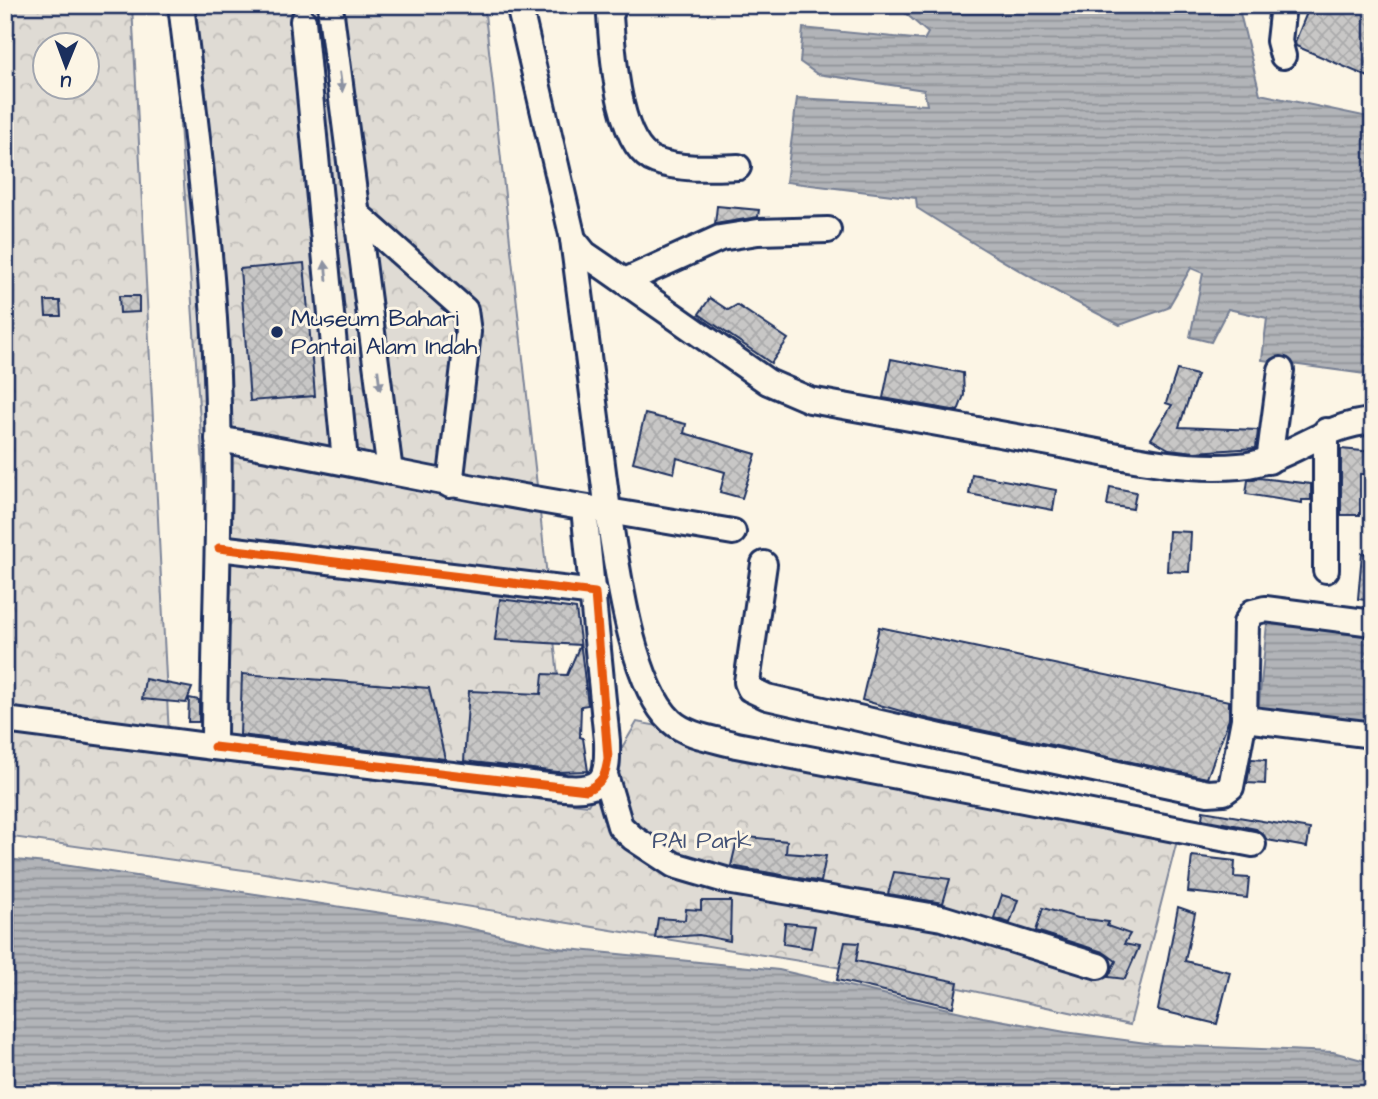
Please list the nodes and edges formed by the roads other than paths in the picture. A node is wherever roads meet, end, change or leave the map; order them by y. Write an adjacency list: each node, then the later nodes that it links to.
1 (181, 5): 18 (street)
2 (519, 5): 13 (street)
3 (614, 5): 8 (street)
4 (1283, 5): 7 (street)
5 (332, 10): 6 (street); 9 (street, one-way to 9)
6 (299, 13): 10 (street)
7 (1283, 57)
8 (738, 167)
9 (355, 184): 10 (street); 11 (street)
10 (317, 188): 19 (street, one-way to 10)
11 (357, 214): 21 (street, one-way to 21); 22 (street)
12 (828, 230): 14 (street)
13 (573, 239): 14 (street); 24 (street)
14 (625, 281): 20 (street)
15 (1281, 370): 20 (street)
16 (1373, 421): 17 (street)
17 (1326, 431): 20 (street); 28 (street)
18 (218, 439): 19 (street); 26 (street)
19 (345, 461): 21 (street)
20 (1269, 461)
21 (390, 472): 22 (street)
22 (450, 485): 23 (street)
23 (584, 508): 24 (street); 29 (street)
24 (608, 511): 25 (street); 36 (street)
25 (733, 532)
26 (219, 548): 29 (street); 34 (street)
27 (764, 564): 31 (street)
28 (1326, 570)
29 (595, 593): 35 (street)
30 (1373, 623): 31 (street)
31 (1244, 719): 33 (street)
32 (5, 720): 34 (street)
33 (1373, 735)
34 (214, 747): 35 (street)
35 (606, 775): 37 (street)
36 (1253, 844)
37 (1098, 966)

